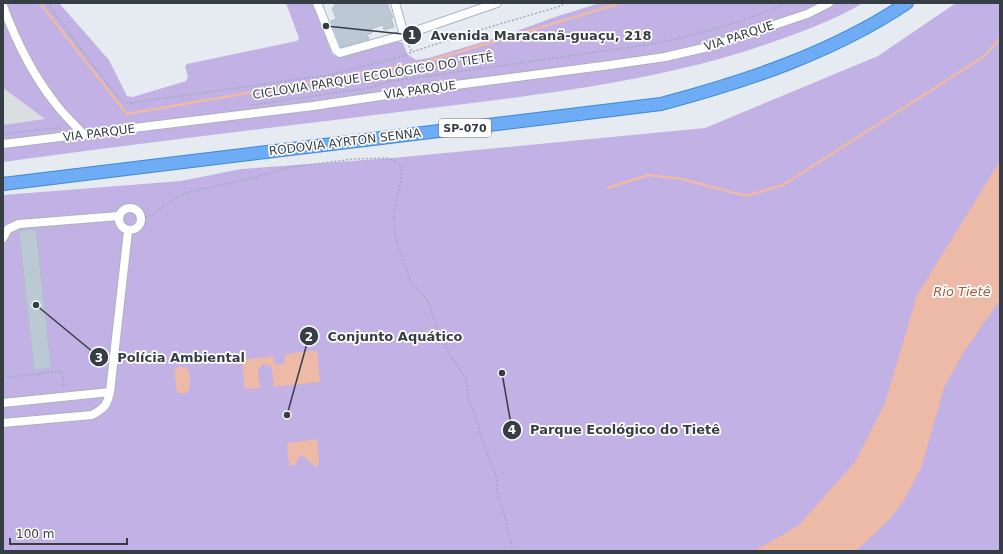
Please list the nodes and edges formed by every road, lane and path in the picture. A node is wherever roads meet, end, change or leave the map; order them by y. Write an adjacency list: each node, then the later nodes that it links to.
1 (47, 3): 11 (path)
2 (317, 3): 10 (street)
3 (395, 3): 10 (street)
4 (497, 3): 10 (street)
5 (564, 3): 11 (path)
6 (787, 3): 12 (path, CICLOVIA PARQUE ECOLÓGICO DO TIETÊ)
7 (829, 3): 15 (street, VIA PARQUE)
8 (907, 3): 17 (highway, RODOVIA AYRTON SENNA / SP-070)
9 (3, 6): 13 (street)
10 (404, 35): 11 (path)
11 (412, 52)
12 (251, 105)
13 (77, 127): 14 (path); 15 (street)
14 (3, 134)
15 (84, 135): 16 (street, VIA PARQUE)
16 (3, 144)
17 (3, 184)
18 (118, 216): 19 (street); 20 (street); 21 (street)
19 (142, 218): 20 (street); 27 (path)
20 (128, 231): 23 (street)
21 (3, 238)
22 (3, 378): 24 (path)
23 (110, 392): 24 (street); 26 (street)
24 (65, 396): 25 (street)
25 (3, 403)
26 (3, 423)
27 (512, 551)

